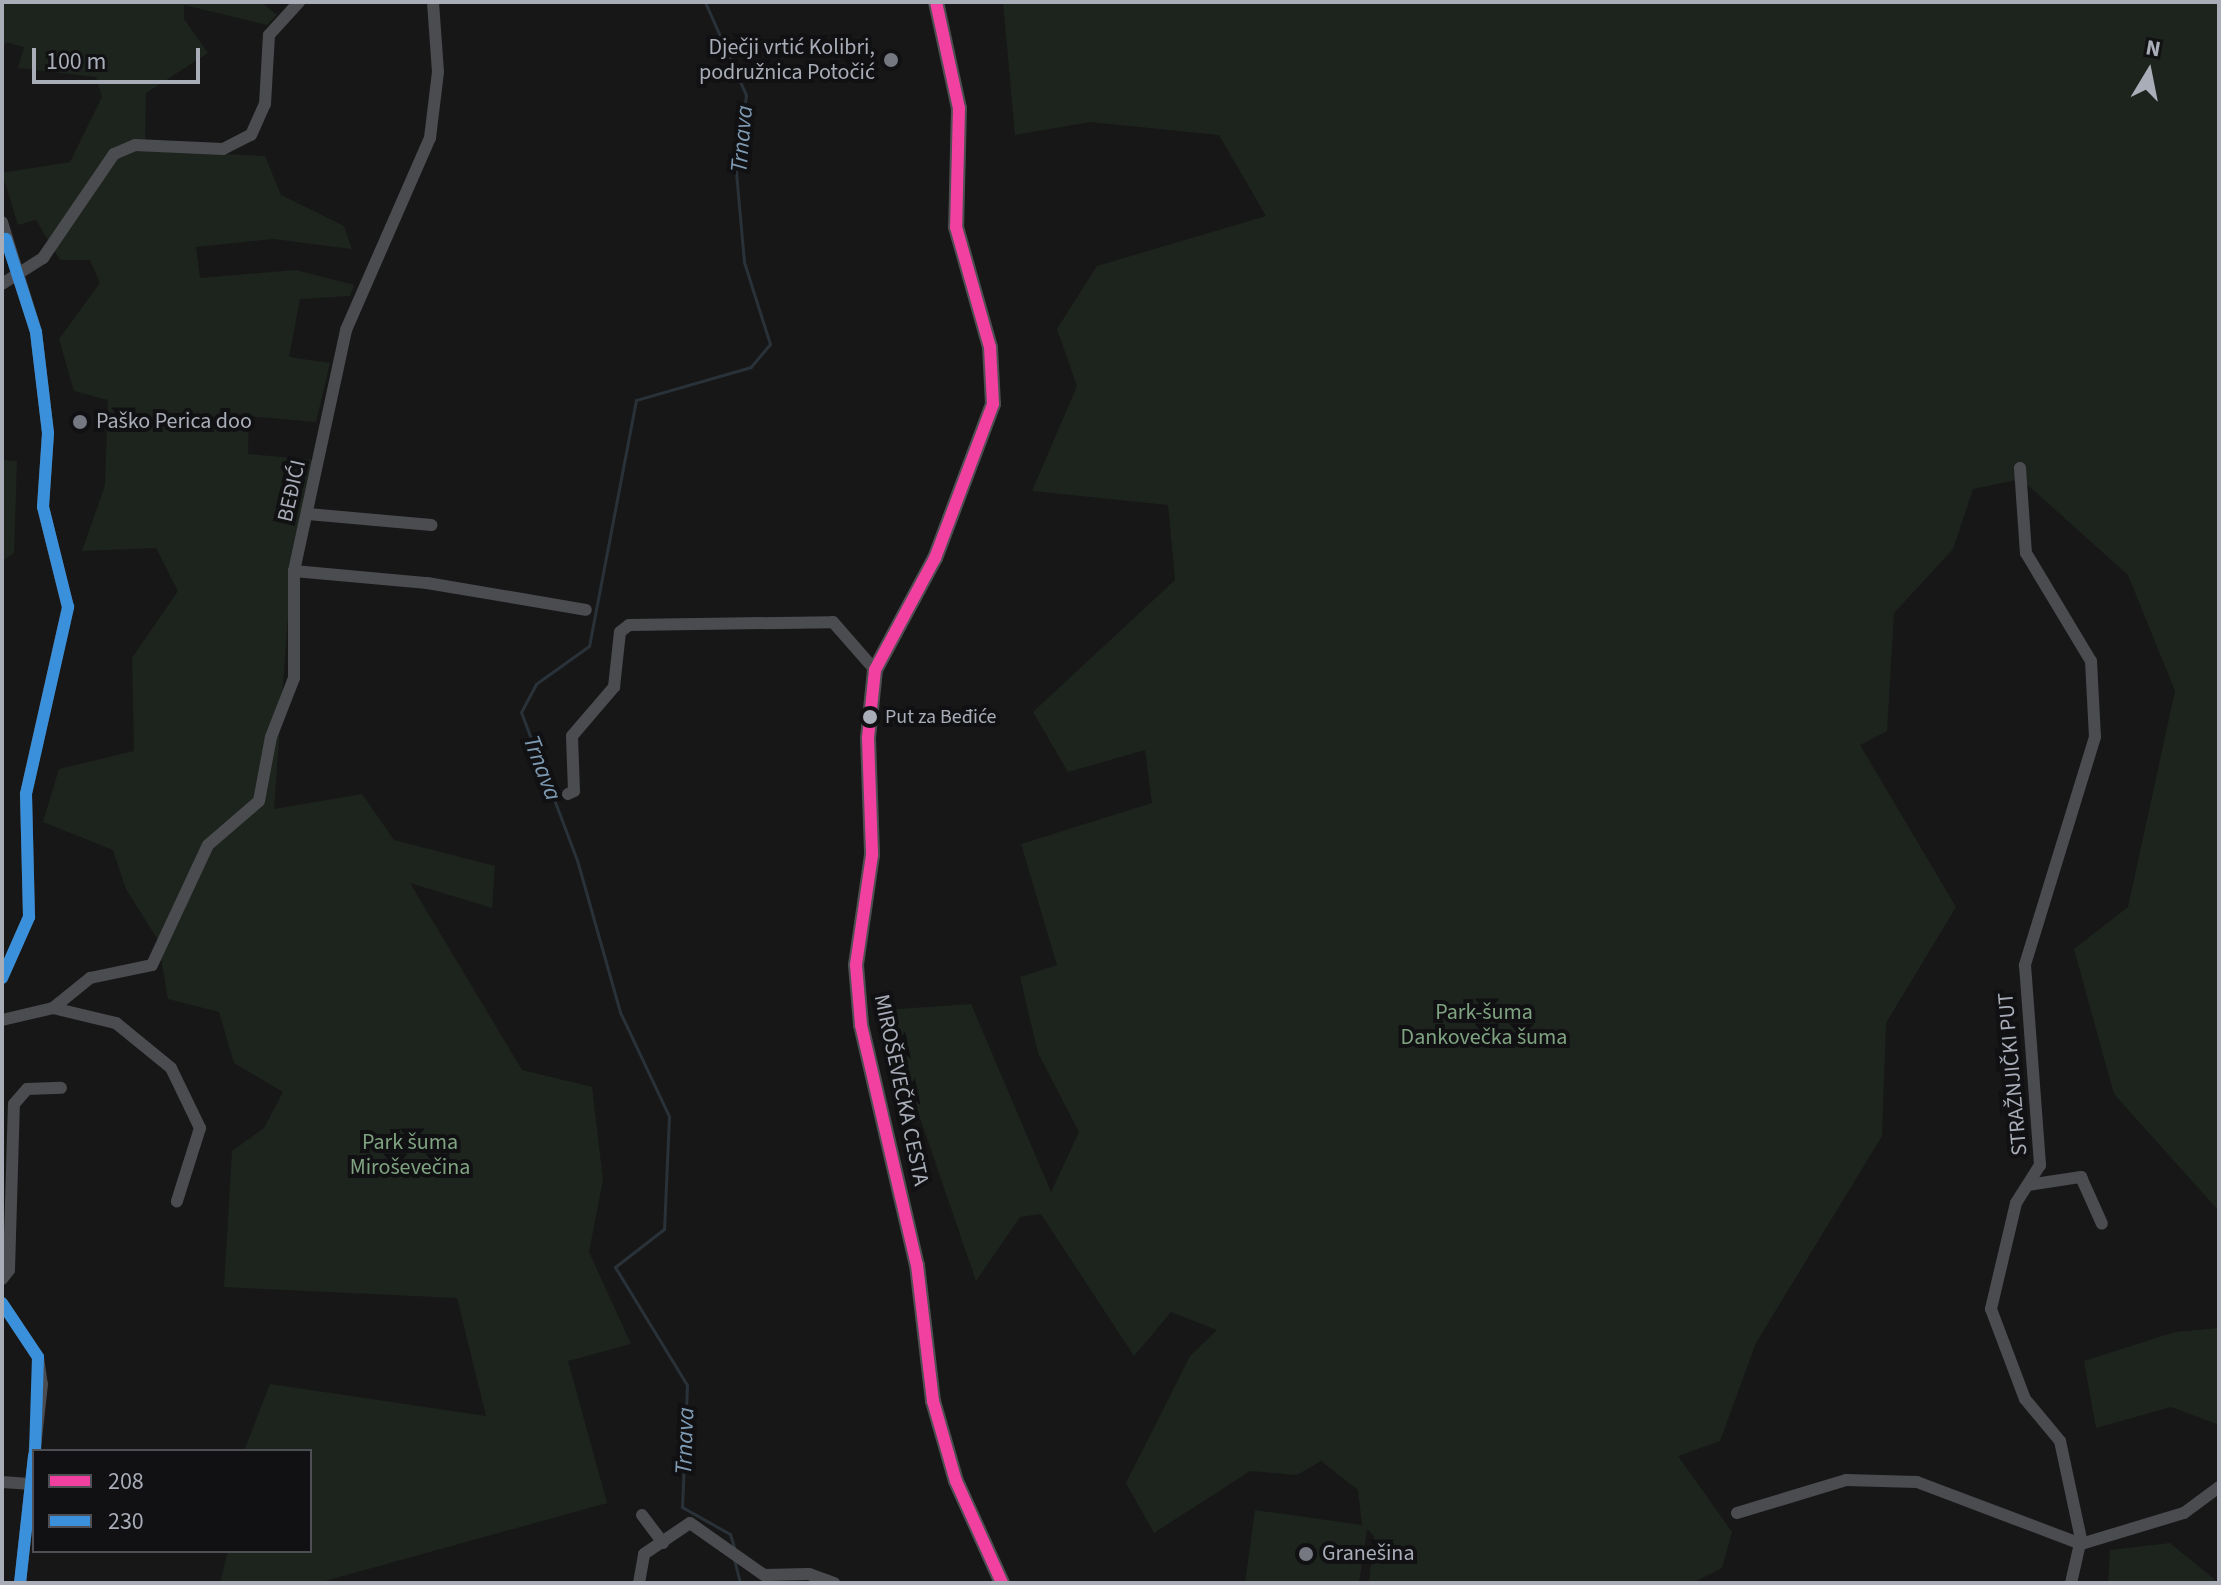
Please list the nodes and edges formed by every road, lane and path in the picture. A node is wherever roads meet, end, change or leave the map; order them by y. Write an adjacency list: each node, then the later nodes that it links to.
1 (299, 2): 5 (street)
2 (433, 2): 8 (street, BEĐIĆI)
3 (936, 2): 12 (main road, MIROŠEVEČKA CESTA)
4 (2, 222): 5 (street)
5 (18, 276): 6 (street); 14 (street)
6 (2, 284)
7 (2020, 468): 18 (street, STRAŽNJIČKI PUT)
8 (308, 514): 9 (street); 10 (street, BEĐIĆI)
9 (432, 525)
10 (294, 571): 11 (street); 15 (street, BEĐIĆI)
11 (586, 610)
12 (875, 670): 13 (street); 36 (main road, MIROŠEVEČKA CESTA)
13 (568, 794)
14 (2, 978)
15 (53, 1008): 16 (street); 19 (street)
16 (2, 1020)
17 (61, 1088): 21 (street)
18 (2028, 1185): 20 (street); 31 (street, STRAŽNJIČKI PUT)
19 (177, 1201)
20 (2102, 1224)
21 (2, 1279)
22 (2, 1303): 23 (street)
23 (34, 1449)
24 (32, 1461): 26 (street)
25 (2, 1482): 26 (street)
26 (29, 1484): 34 (street)
27 (2219, 1487): 31 (street)
28 (1737, 1513): 31 (street)
29 (642, 1515): 30 (street)
30 (663, 1543): 33 (street); 35 (street)
31 (2081, 1544): 32 (street, STRAŽNJIČKI PUT)
32 (2074, 1581)
33 (638, 1582)
34 (20, 1583)
35 (834, 1583)
36 (1002, 1583)

